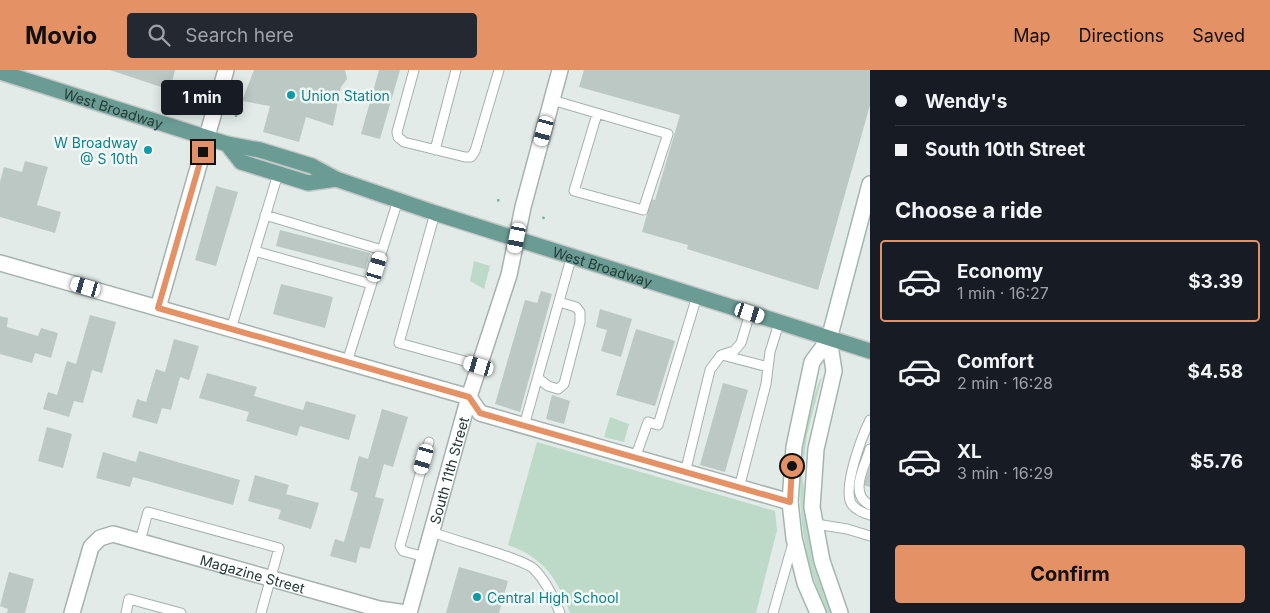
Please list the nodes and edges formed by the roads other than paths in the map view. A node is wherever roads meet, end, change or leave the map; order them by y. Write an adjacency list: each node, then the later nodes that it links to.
1 (226, 70): 9 (street)
2 (414, 70): 11 (lane)
3 (456, 70): 11 (lane)
4 (499, 70): 11 (lane)
5 (560, 70): 7 (street, South 11th Street)
6 (0, 72): 9 (main road, West Broadway)
7 (552, 100): 8 (lane); 18 (street, South 11th Street)
8 (597, 114): 8 (lane)
9 (207, 138): 10 (main road, West Broadway); 26 (street)
10 (227, 144): 12 (main road, West Broadway); 13 (main road, West Broadway)
11 (435, 150)
12 (278, 174): 13 (main road, West Broadway); 17 (lane)
13 (336, 179): 15 (main road, West Broadway)
14 (869, 191): 30 (street)
15 (398, 200): 16 (main road, West Broadway); 19 (lane)
16 (435, 212): 18 (main road, West Broadway); 34 (lane)
17 (265, 215): 19 (lane); 20 (lane)
18 (517, 238): 21 (main road, West Broadway); 34 (street, South 11th Street)
19 (382, 250): 23 (lane)
20 (255, 251): 23 (lane); 29 (lane)
21 (572, 256): 24 (main road, West Broadway); 25 (lane)
22 (0, 263): 26 (street)
23 (371, 284): 33 (lane)
24 (697, 296): 27 (main road, West Broadway); 42 (lane)
25 (559, 302): 36 (lane); 36 (lane)
26 (158, 308): 29 (street)
27 (750, 313): 28 (main road, West Broadway); 32 (lane)
28 (779, 322): 30 (main road, West Broadway); 35 (lane)
29 (231, 329): 33 (street)
30 (829, 338): 31 (main road, West Broadway); 45 (street); 48 (street)
31 (870, 351)
32 (721, 355): 35 (lane); 43 (lane)
33 (347, 362): 37 (street)
34 (479, 366): 37 (street, South 11th Street)
35 (768, 367): 44 (lane)
36 (538, 378): 39 (lane)
37 (469, 397): 39 (street); 49 (street, South 11th Street)
38 (870, 420): 47 (lane)
39 (524, 426): 42 (street)
40 (429, 442): 53 (lane)
41 (870, 449): 46 (lane)
42 (634, 458): 43 (street)
43 (685, 473): 44 (street)
44 (739, 488): 45 (street)
45 (790, 502): 51 (street)
46 (870, 505)
47 (870, 515)
48 (816, 524): 50 (lane); 63 (street)
49 (432, 532): 53 (street, South 11th Street); 60 (lane)
50 (870, 536)
51 (794, 538): 61 (lane); 62 (street)
52 (140, 540): 54 (street, Magazine Street); 54 (lane); 55 (street, Magazine Street)
53 (425, 557): 59 (street, South 11th Street)
54 (270, 578): 58 (lane); 59 (street, Magazine Street)
55 (72, 613)
56 (126, 613): 57 (lane)
57 (181, 613)
58 (260, 613)
59 (408, 613)
60 (560, 613)
61 (773, 613)
62 (818, 613)
63 (840, 613)

